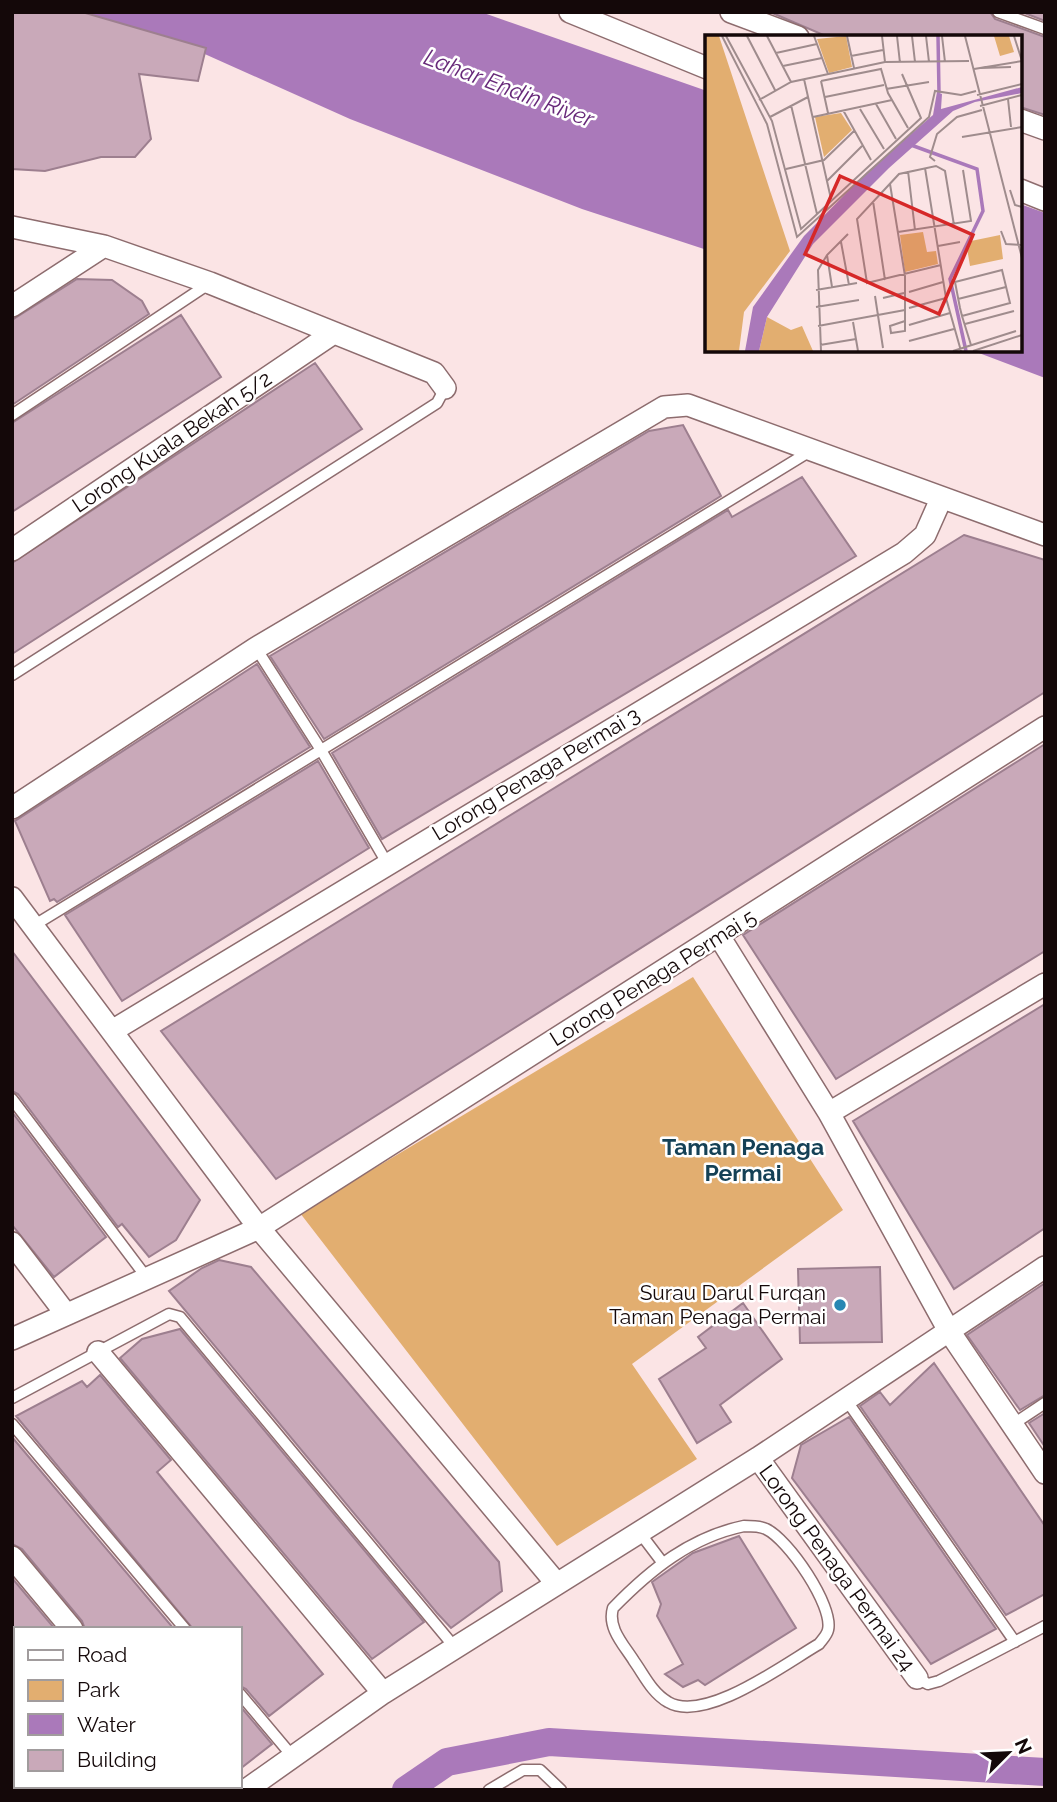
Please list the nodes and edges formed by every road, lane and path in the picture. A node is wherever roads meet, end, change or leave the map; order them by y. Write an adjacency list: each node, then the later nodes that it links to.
1 (570, 12): 7 (street)
2 (732, 12): 4 (street)
3 (998, 12): 5 (lane)
4 (755, 16): 6 (street)
5 (1045, 29)
6 (794, 35)
7 (705, 67)
8 (1022, 121): 9 (street)
9 (1045, 129)
10 (1022, 191): 11 (street)
11 (1045, 200)
12 (12, 227): 13 (street)
13 (104, 246): 14 (street); 15 (street)
14 (210, 283): 16 (street); 18 (lane)
15 (12, 306)
16 (332, 334): 17 (street); 22 (street, Lorong Kuala Bekah 5/2)
17 (445, 388): 24 (lane)
18 (12, 415)
19 (812, 450): 20 (street); 23 (street); 26 (lane)
20 (941, 499): 21 (street); 28 (street, Lorong Penaga Permai 3)
21 (1045, 535)
22 (12, 550)
23 (256, 648): 26 (lane); 27 (street)
24 (12, 675)
25 (1045, 727): 31 (street, Lorong Penaga Permai 5)
26 (321, 750): 28 (lane); 30 (lane)
27 (12, 808)
28 (387, 863): 33 (street, Lorong Penaga Permai 3)
29 (12, 898): 30 (street)
30 (33, 926): 33 (street)
31 (719, 936): 35 (street); 36 (street, Lorong Penaga Permai 5)
32 (1045, 984): 35 (street)
33 (112, 1031): 36 (street)
34 (12, 1099): 39 (lane)
35 (829, 1113): 41 (street)
36 (259, 1228): 39 (street, Lorong Penaga Permai 5); 54 (street)
37 (12, 1243): 40 (street)
38 (1045, 1267): 41 (street)
39 (147, 1278): 40 (street, Lorong Penaga Permai 5)
40 (66, 1314): 42 (street, Lorong Penaga Permai 5)
41 (949, 1331): 45 (street); 48 (street)
42 (12, 1339)
43 (98, 1352): 44 (lane); 59 (lane); 61 (street)
44 (12, 1398)
45 (847, 1401): 49 (street); 58 (lane)
46 (1045, 1403): 48 (lane)
47 (12, 1424): 57 (lane)
48 (1012, 1425): 50 (street)
49 (758, 1458): 51 (street); 60 (street, Lorong Penaga Permai 24)
50 (1045, 1474)
51 (640, 1533): 53 (lane); 54 (street)
52 (12, 1557): 56 (street)
53 (662, 1562): 53 (lane)
54 (557, 1584): 59 (street)
55 (1045, 1626): 58 (lane)
56 (70, 1627)
57 (183, 1627)
58 (1015, 1642): 60 (lane)
59 (457, 1650): 61 (street)
60 (917, 1678)
61 (383, 1693): 63 (street)
62 (242, 1696): 63 (lane)
63 (293, 1758): 64 (street)
64 (246, 1790)
65 (489, 1790): 66 (lane)
66 (561, 1790)

